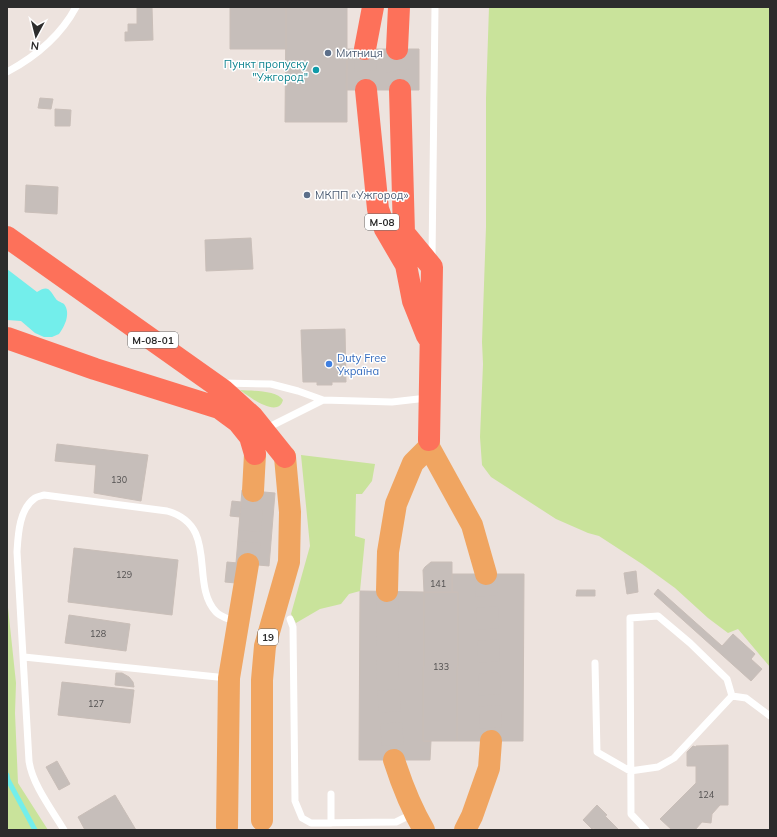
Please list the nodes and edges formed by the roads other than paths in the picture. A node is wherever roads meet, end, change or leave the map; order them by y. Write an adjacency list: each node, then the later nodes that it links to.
1 (76, 7): 7 (lane)
2 (373, 7): 5 (highway)
3 (399, 7): 6 (highway)
4 (435, 7): 11 (lane)
5 (365, 49)
6 (397, 49)
7 (7, 72)
8 (366, 90): 13 (highway, М-08)
9 (400, 90): 11 (highway, М-08)
10 (7, 237): 14 (highway, М-08-01)
11 (432, 267): 13 (highway, М-08)
12 (7, 338): 19 (highway)
13 (430, 345): 15 (highway, М-08)
14 (212, 383): 16 (lane); 17 (highway, М-08-01)
15 (430, 398): 16 (lane); 18 (highway, М-08)
16 (323, 400): 17 (lane)
17 (263, 430): 20 (highway, М-08-01)
18 (429, 444): 23 (main road); 24 (main road)
19 (256, 454): 21 (main road)
20 (285, 457): 36 (main road, 19)
21 (253, 491)
22 (248, 564): 26 (main road)
23 (486, 574)
24 (387, 592)
25 (290, 619): 38 (lane)
26 (238, 623): 27 (lane); 29 (main road)
27 (24, 657): 29 (lane); 40 (lane)
28 (595, 663): 34 (lane)
29 (229, 678): 39 (main road)
30 (732, 696): 31 (lane); 34 (lane); 34 (lane)
31 (770, 716)
32 (492, 741): 41 (main road)
33 (394, 760): 37 (main road)
34 (630, 771): 42 (lane)
35 (331, 794): 38 (lane)
36 (262, 820)
37 (419, 821): 38 (lane)
38 (332, 823)
39 (227, 827)
40 (64, 830)
41 (465, 830)
42 (646, 830)

